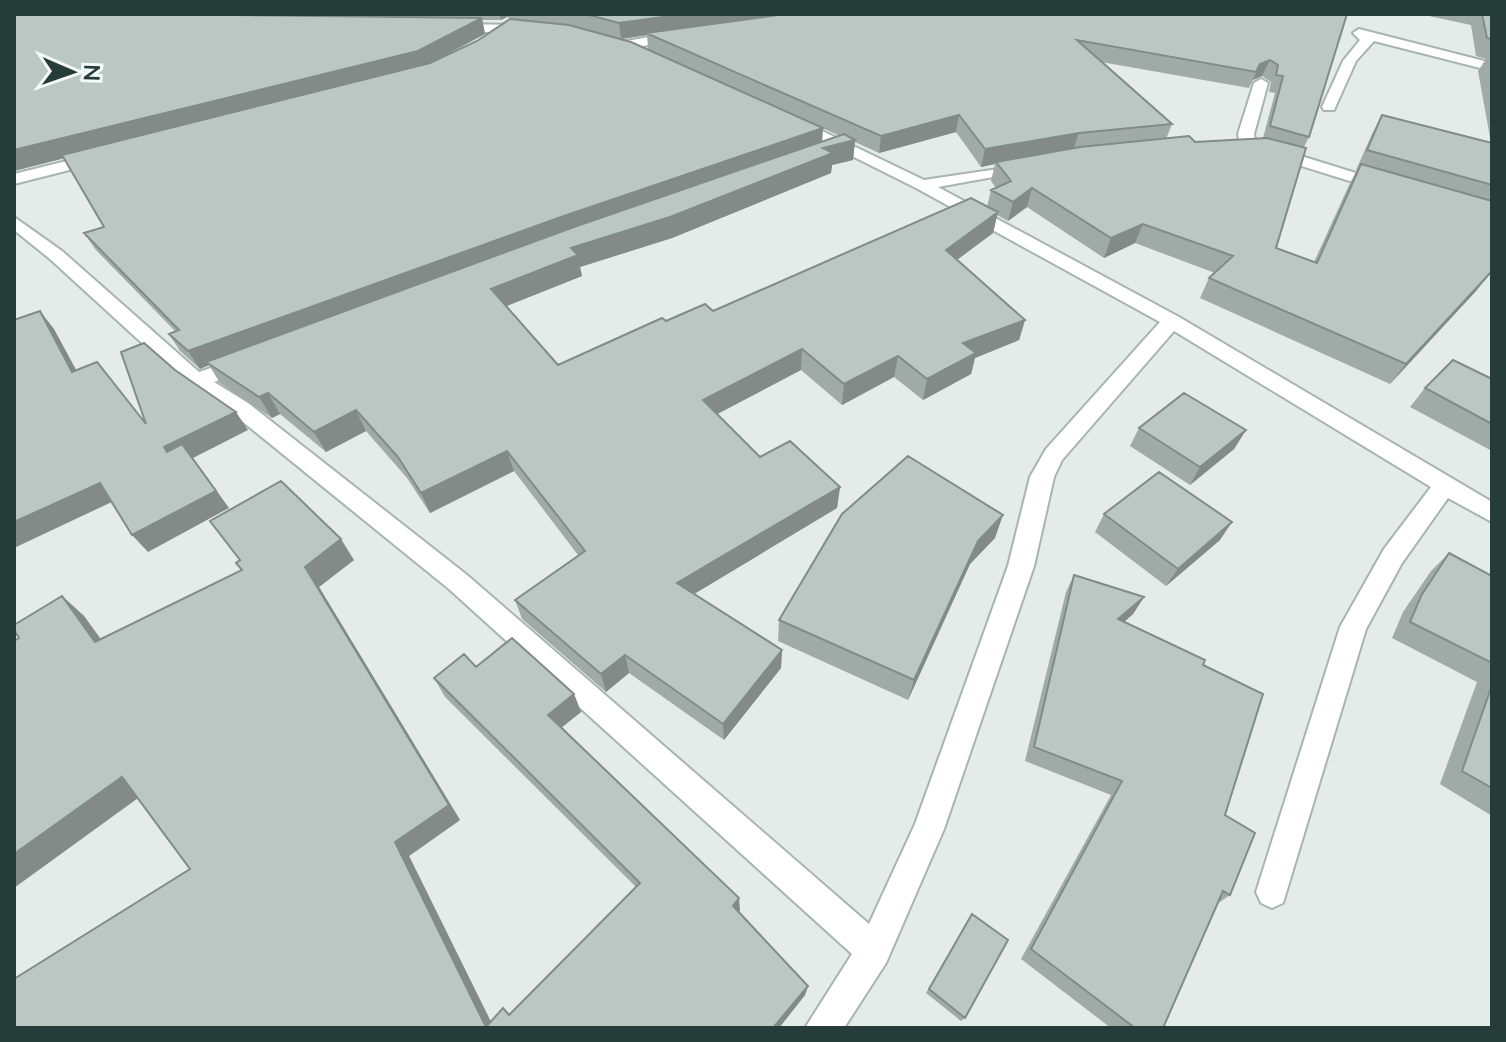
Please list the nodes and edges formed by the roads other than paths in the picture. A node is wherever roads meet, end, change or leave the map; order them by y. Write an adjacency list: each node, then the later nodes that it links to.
1 (508, 21): 2 (street); 3 (street); 5 (street)
2 (432, 27)
3 (547, 30)
4 (695, 33): 6 (street)
5 (486, 43)
6 (647, 57)
7 (1492, 67): 9 (street)
8 (1261, 83): 17 (street)
9 (1329, 107)
10 (778, 115): 11 (street)
11 (846, 145): 13 (street); 16 (street)
12 (121, 152): 15 (street)
13 (817, 155)
14 (1044, 164): 16 (street)
15 (14, 179)
16 (922, 185): 19 (street)
17 (1393, 189)
18 (14, 222): 21 (street)
19 (1172, 321): 22 (street); 25 (street)
20 (268, 354): 21 (street)
21 (196, 381): 25 (street)
22 (1445, 485): 23 (street); 24 (street)
23 (1492, 513)
24 (1272, 892)
25 (874, 951): 26 (street)
26 (823, 1028)

